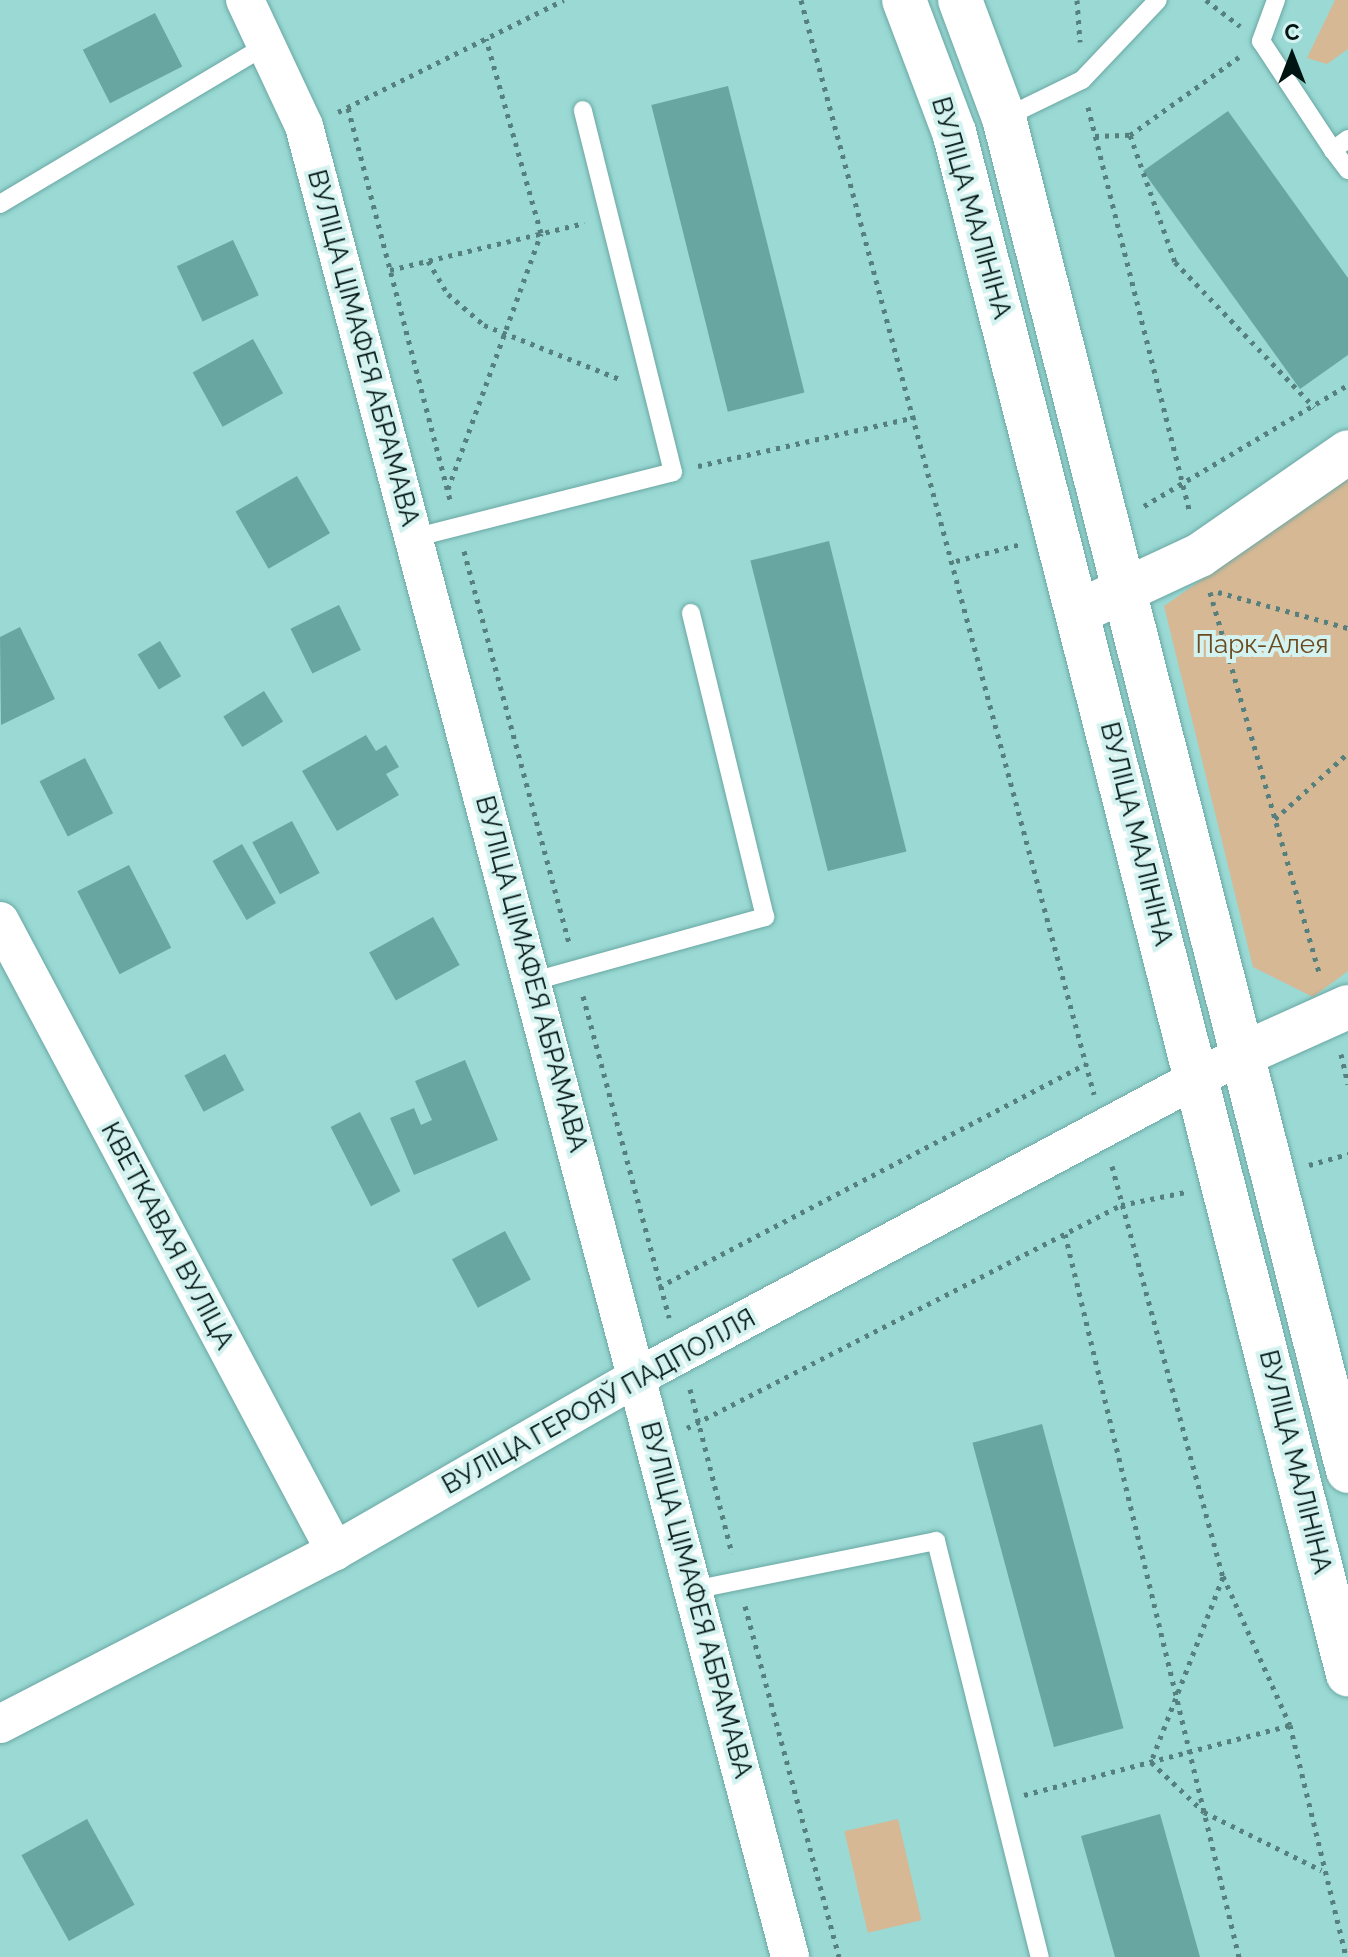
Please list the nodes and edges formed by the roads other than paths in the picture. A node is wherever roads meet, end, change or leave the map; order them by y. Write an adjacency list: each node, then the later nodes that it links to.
1 (245, 0): 6 (street, ВУЛІЦА ЦІМАФЕЯ АБРАМАВА)
2 (904, 0): 15 (main road, ВУЛІЦА МАЛІНІНА)
3 (960, 0): 8 (main road, ВУЛІЦА МАЛІНІНА)
4 (1158, 0): 8 (lane)
5 (1276, 0): 9 (lane)
6 (268, 44): 11 (lane); 13 (street, ВУЛІЦА ЦІМАФЕЯ АБРАМАВА)
7 (583, 110): 13 (lane)
8 (1004, 118): 14 (main road, ВУЛІЦА МАЛІНІНА)
9 (1341, 145): 10 (lane)
10 (1348, 170)
11 (0, 204)
12 (1348, 452): 14 (main road)
13 (413, 538): 18 (street, ВУЛІЦА ЦІМАФЕЯ АБРАМАВА)
14 (1126, 590): 15 (main road); 20 (main road, ВУЛІЦА МАЛІНІНА)
15 (1080, 611): 21 (main road, ВУЛІЦА МАЛІНІНА)
16 (691, 613): 18 (lane)
17 (0, 921): 24 (street, КВЕТКАВАЯ ВУЛІЦА)
18 (534, 981): 22 (street, ВУЛІЦА ЦІМАФЕЯ АБРАМАВА)
19 (1348, 1007): 20 (main road)
20 (1241, 1055): 21 (street, ВУЛІЦА ГЕРОЯЎ ПАДПОЛЛЯ); 23 (main road, ВУЛІЦА МАЛІНІНА)
21 (1196, 1076): 22 (street, ВУЛІЦА ГЕРОЯЎ ПАДПОЛЛЯ); 26 (main road, ВУЛІЦА МАЛІНІНА)
22 (637, 1377): 24 (street, ВУЛІЦА ГЕРОЯЎ ПАДПОЛЛЯ); 25 (street, ВУЛІЦА ЦІМАФЕЯ АБРАМАВА)
23 (1348, 1471)
24 (335, 1551): 27 (street, ВУЛІЦА ГЕРОЯЎ ПАДПОЛЛЯ)
25 (693, 1590): 28 (street, ВУЛІЦА ЦІМАФЕЯ АБРАМАВА); 29 (lane)
26 (1348, 1674)
27 (0, 1724)
28 (790, 1957)
29 (1040, 1957)

